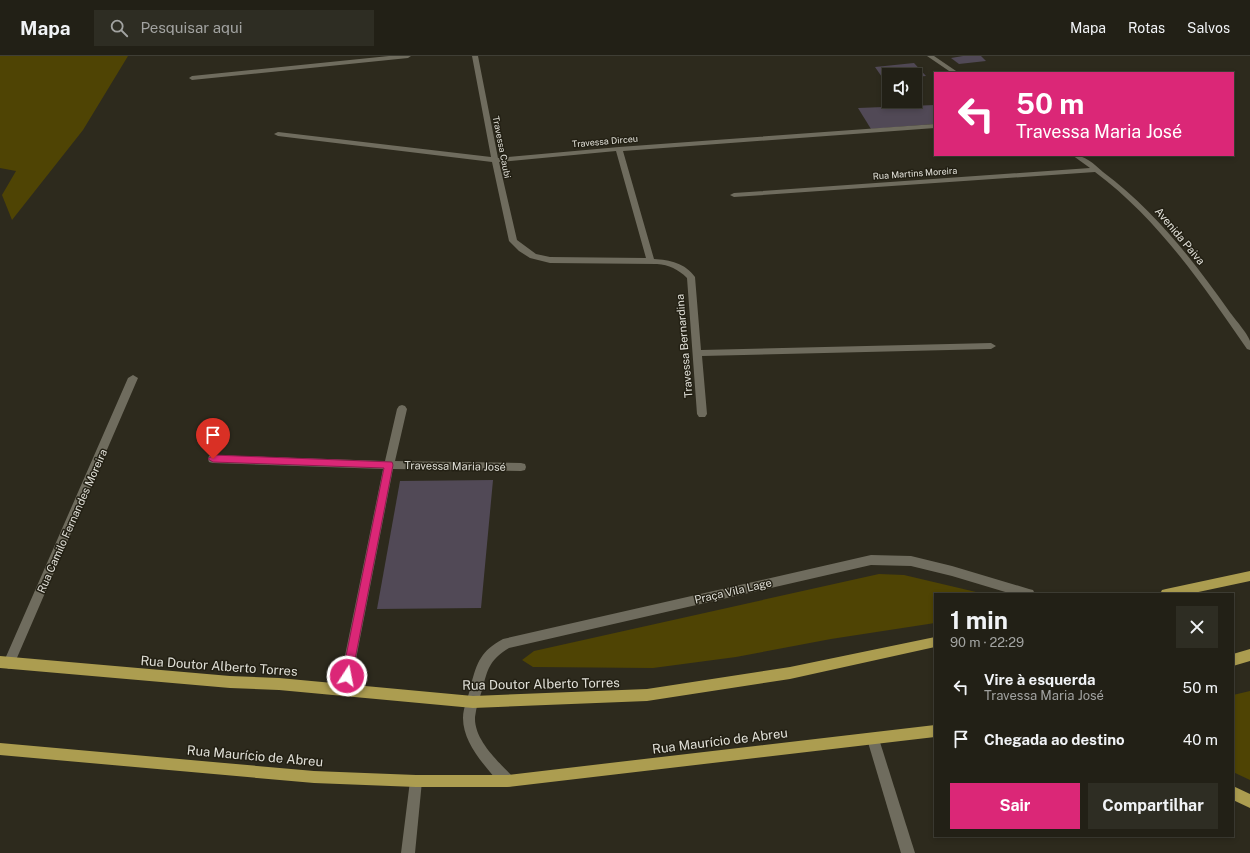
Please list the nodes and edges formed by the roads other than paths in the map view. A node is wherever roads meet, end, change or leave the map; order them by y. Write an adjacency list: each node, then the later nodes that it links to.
1 (408, 56): 6 (street)
2 (475, 56): 11 (street, Travessa Caubi)
3 (942, 56): 4 (street)
4 (931, 57): 5 (street)
5 (954, 72)
6 (192, 78)
7 (934, 126): 9 (street, Travessa Dirceu)
8 (278, 134): 11 (street, Travessa Dirceu)
9 (619, 148): 11 (street, Travessa Dirceu); 14 (street)
10 (1077, 156): 12 (street, Avenida Paiva)
11 (495, 160): 14 (street, Travessa Caubi)
12 (1097, 170): 13 (street, Rua Martins Moreira); 16 (street, Avenida Paiva)
13 (734, 195)
14 (651, 261): 17 (street, Travessa Bernardina)
15 (991, 346): 17 (street)
16 (1250, 347)
17 (697, 353): 20 (street, Travessa Bernardina)
18 (133, 378): 30 (street, Rua Camilo Fernandes Moreira)
19 (402, 409): 22 (street, Travessa Maria José)
20 (702, 414)
21 (213, 459): 22 (street, Travessa Maria José)
22 (389, 465): 23 (street, Travessa Maria José); 31 (street, Travessa Maria José)
23 (521, 467)
24 (1250, 576): 26 (main road)
25 (1026, 593): 32 (street, Praça Vila Lage)
26 (1171, 593)
27 (934, 642): 32 (main road, Rua Doutor Alberto Torres)
28 (1250, 655): 29 (main road)
29 (1234, 660)
30 (5, 663): 31 (main road, Rua Doutor Alberto Torres)
31 (344, 690): 32 (main road, Rua Doutor Alberto Torres)
32 (473, 702): 37 (street)
33 (934, 731): 34 (main road, Rua Maurício de Abreu)
34 (874, 739): 37 (main road, Rua Maurício de Abreu); 41 (street)
35 (0, 749): 36 (main road, Rua Maurício de Abreu)
36 (416, 781): 37 (main road, Rua Maurício de Abreu); 40 (street)
37 (507, 781)
38 (1234, 794): 39 (main road)
39 (1250, 802)
40 (408, 853)
41 (908, 853)

